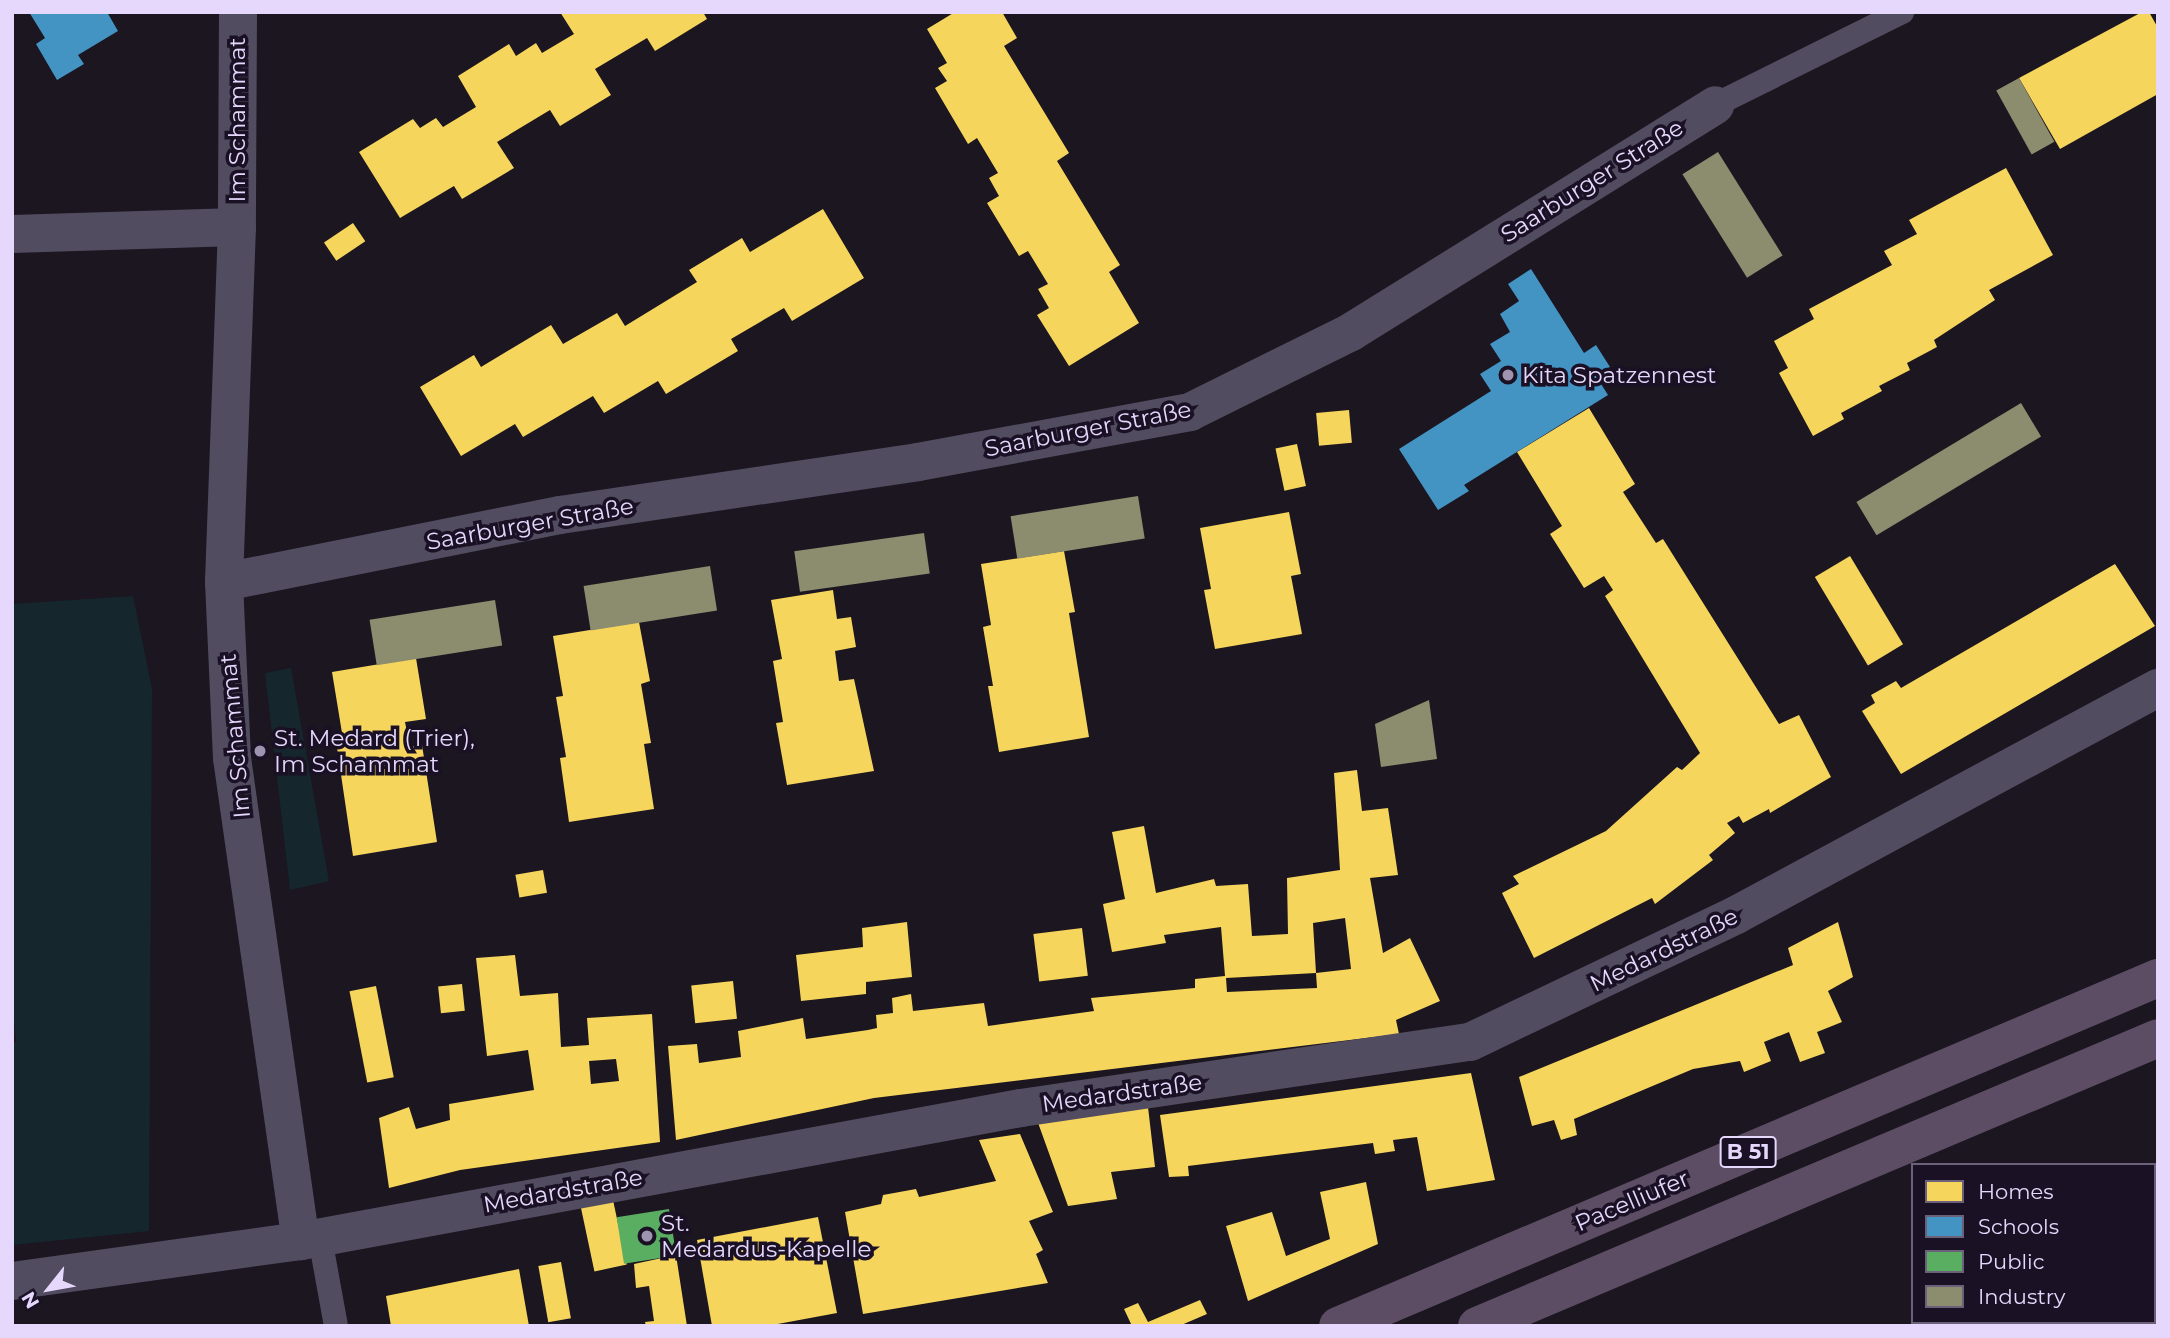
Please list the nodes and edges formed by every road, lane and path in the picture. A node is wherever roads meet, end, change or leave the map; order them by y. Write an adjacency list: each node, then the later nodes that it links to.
1 (238, 12): 4 (street, Im Schammat)
2 (1902, 12): 3 (lane, Saarburger Straße)
3 (1715, 106): 6 (street, Saarburger Straße)
4 (237, 227): 5 (street, Im Schammat); 6 (street, Im Schammat)
5 (12, 234)
6 (224, 582): 10 (street, Im Schammat)
7 (2158, 688): 10 (street, Medardstraße)
8 (2158, 978): 13 (main road, Pacelliufer / B 51)
9 (2158, 1038): 14 (main road, B 51)
10 (311, 1240): 11 (street, Medardstraße); 12 (lane)
11 (12, 1281)
12 (336, 1326)
13 (1338, 1326)
14 (1477, 1326)

